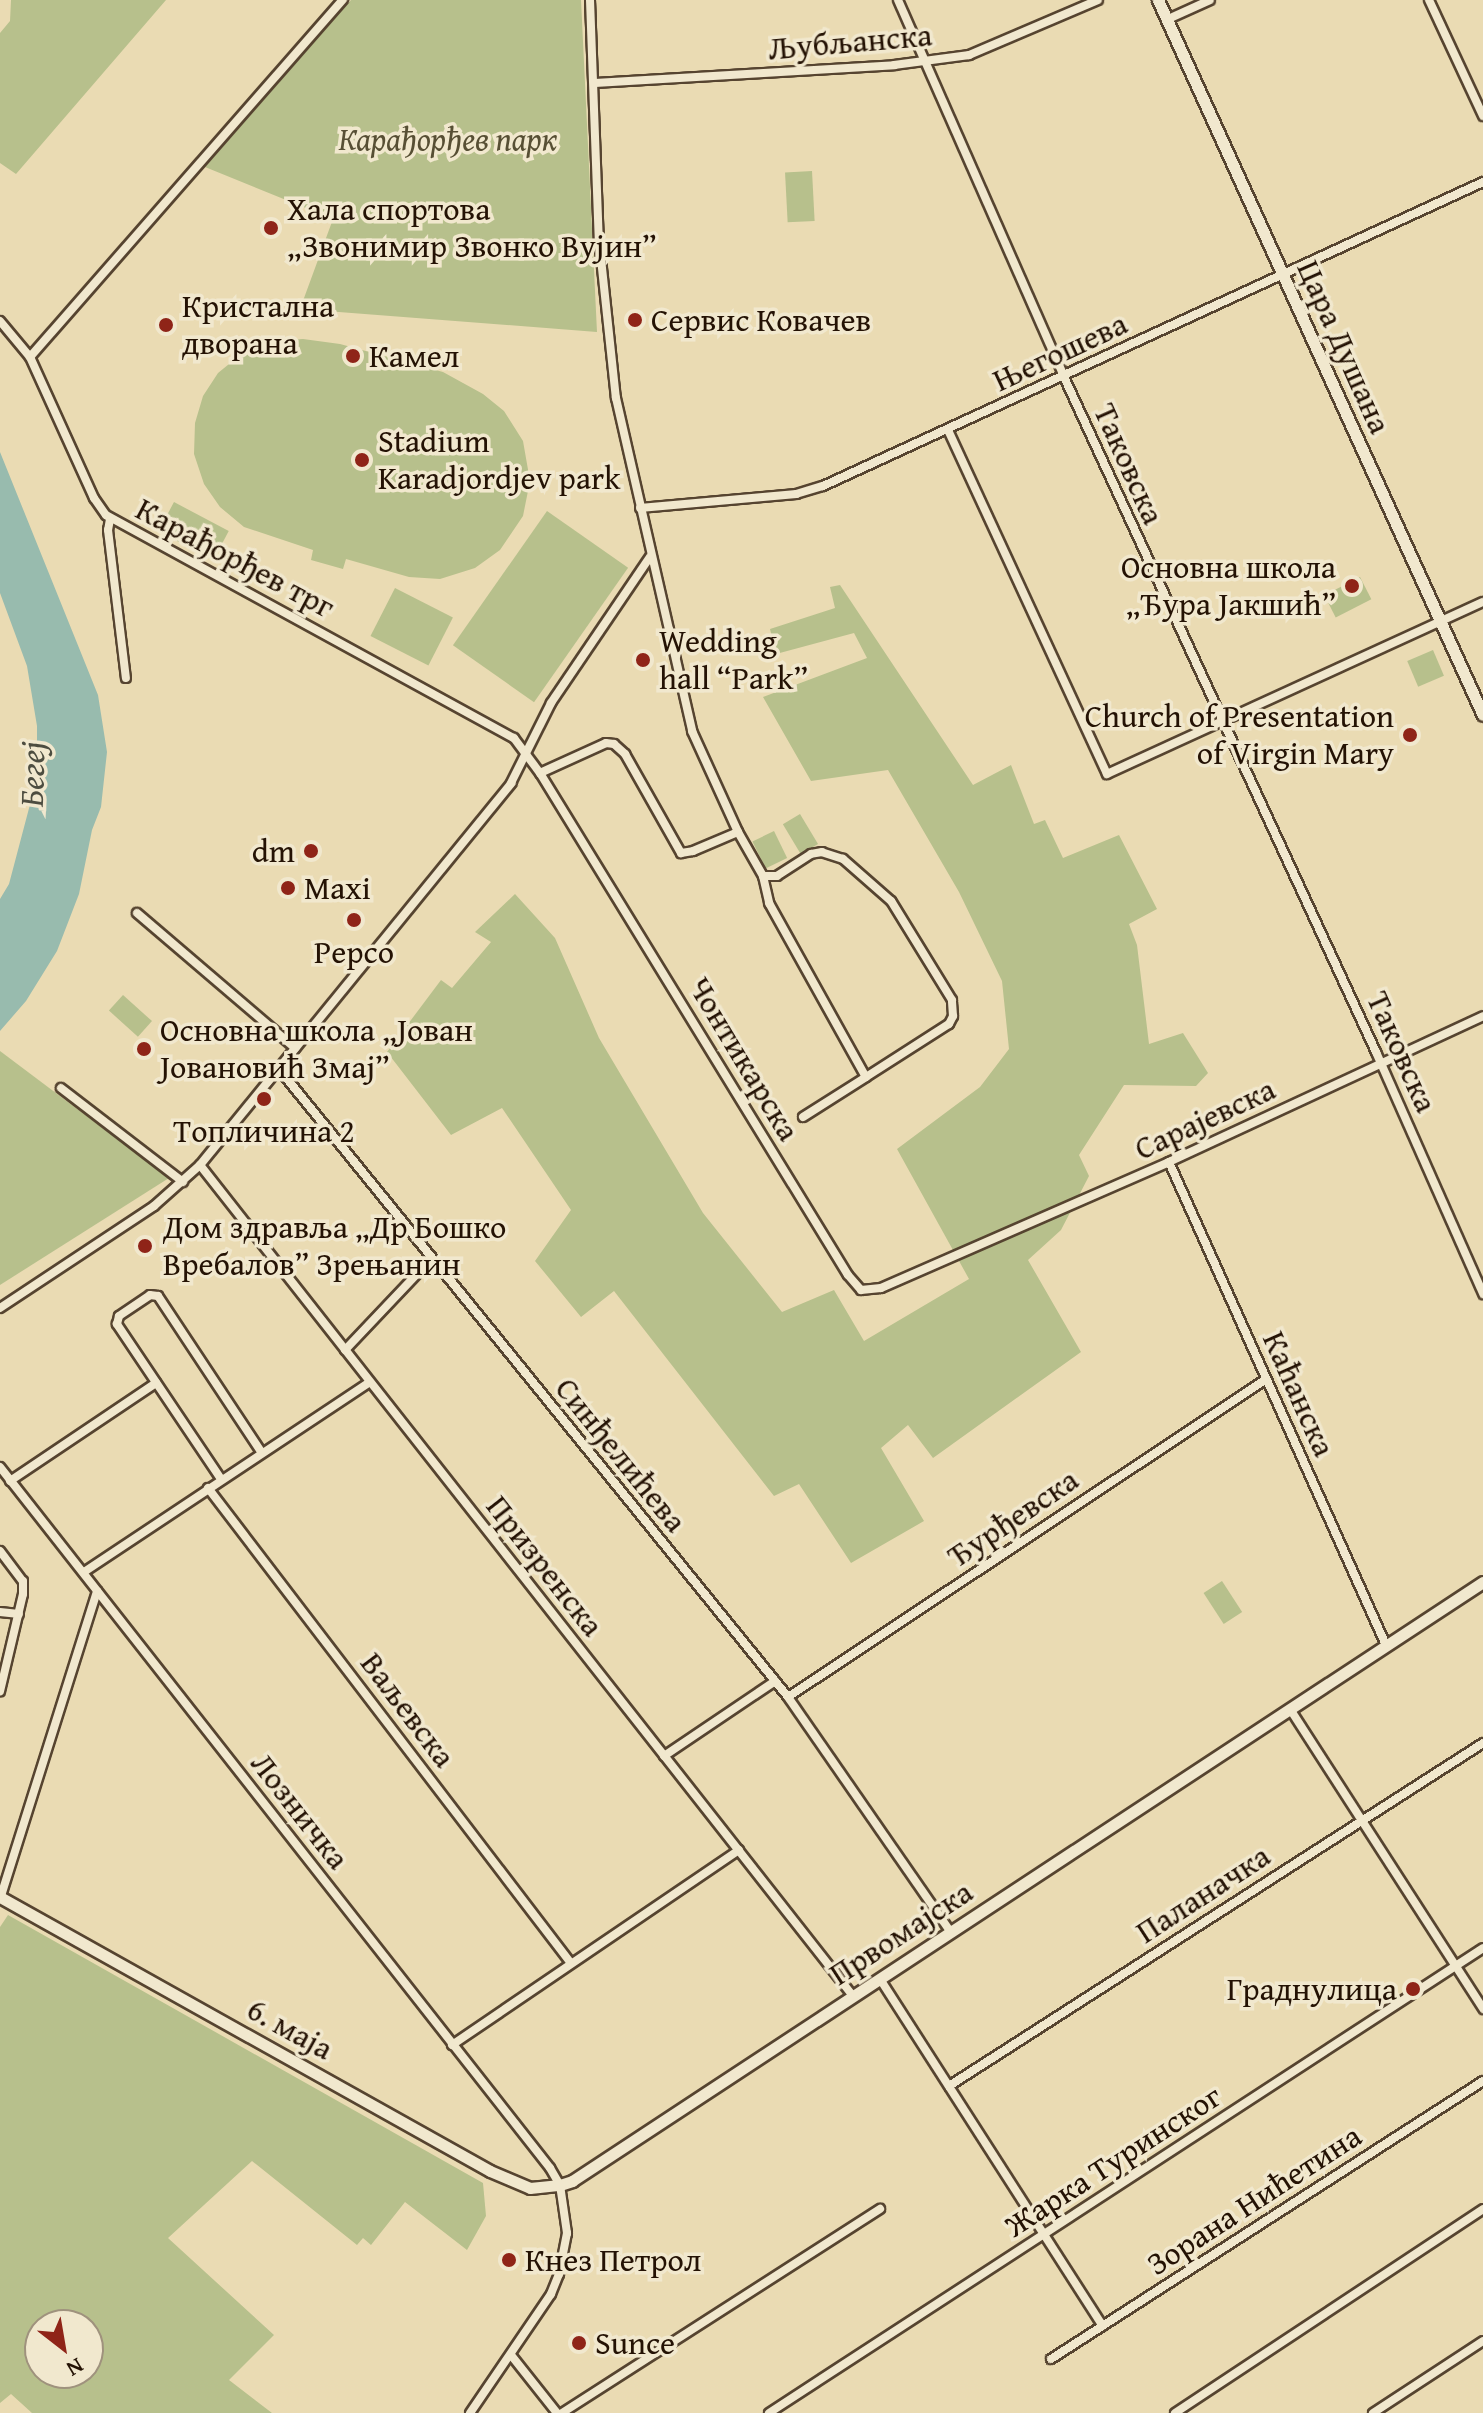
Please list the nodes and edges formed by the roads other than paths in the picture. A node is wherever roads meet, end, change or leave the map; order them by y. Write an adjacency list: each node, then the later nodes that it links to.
1 (343, 0): 15 (street)
2 (590, 0): 10 (street)
3 (898, 0): 9 (street, Таковска)
4 (1098, 0): 9 (street, Љубљанска)
5 (1158, 0): 8 (street, Цара Душана)
6 (1210, 0): 8 (street)
7 (1429, 0): 11 (street)
8 (1166, 20): 13 (street, Цара Душана)
9 (923, 61): 10 (street, Љубљанска); 16 (street, Таковска)
10 (595, 83): 18 (street)
11 (1483, 116)
12 (1483, 182): 13 (street, Његошева)
13 (1283, 276): 16 (street, Његошева); 22 (street, Цара Душана)
14 (0, 321): 15 (street, Карађорђев трг)
15 (30, 357): 19 (street, Карађорђев трг)
16 (1064, 377): 17 (street, Његошева); 25 (street, Таковска)
17 (948, 430): 18 (street, Његошева); 25 (street)
18 (640, 508): 20 (street)
19 (110, 519): 23 (street); 26 (street, Карађорђев трг)
20 (650, 556): 26 (street); 28 (street)
21 (1483, 602): 22 (street)
22 (1440, 622): 24 (street, Цара Душана); 25 (street)
23 (126, 678)
24 (1483, 715)
25 (1224, 720): 33 (street, Таковска)
26 (527, 755): 27 (street, Карађорђев трг); 32 (street)
27 (540, 773): 28 (street); 42 (street, Чонтикарска)
28 (738, 832): 29 (street)
29 (763, 876): 35 (street); 35 (street)
30 (137, 913): 32 (street)
31 (1483, 1016): 33 (street, Сарајевска)
32 (295, 1048): 34 (street)
33 (1382, 1064): 38 (street, Сарајевска); 43 (street, Таковска)
34 (279, 1069): 39 (street); 41 (street, Синђелићева)
35 (866, 1077): 37 (street)
36 (61, 1088): 40 (street)
37 (803, 1117)
38 (1169, 1162): 42 (street, Сарајевска); 46 (street, Каћанска)
39 (200, 1165): 40 (street); 45 (street, Призренска)
40 (183, 1182): 44 (street)
41 (430, 1260): 45 (street); 60 (street, Синђелићева)
42 (945, 1260)
43 (1483, 1294)
44 (0, 1308)
45 (345, 1350): 47 (street, Призренска)
46 (1265, 1380): 59 (street, Каћанска); 62 (street, Ђурђевска)
47 (370, 1382): 49 (street); 65 (street, Призренска)
48 (156, 1383): 49 (street); 50 (street); 51 (street)
49 (262, 1453): 51 (street)
50 (4, 1474): 54 (street, Лозничка)
51 (221, 1479): 52 (street)
52 (208, 1488): 54 (street); 71 (street, Ваљевска)
53 (0, 1551): 58 (street)
54 (84, 1572): 56 (street, Лозничка)
55 (1483, 1582): 59 (street, Првомајска)
56 (97, 1591): 68 (street); 76 (street, Лозничка)
57 (0, 1612): 58 (street)
58 (19, 1614): 61 (street)
59 (1386, 1645): 63 (street, Првомајска)
60 (775, 1681): 62 (street, Синђелићева); 65 (street)
61 (0, 1691)
62 (788, 1697): 69 (street, Синђелићева)
63 (1290, 1709): 66 (street); 69 (street, Првомајска)
64 (1483, 1743): 66 (street, Паланачка)
65 (664, 1756): 67 (street, Призренска)
66 (1361, 1821): 72 (street); 78 (street, Паланачка)
67 (739, 1850): 71 (street); 74 (street, Призренска)
68 (0, 1898): 79 (street, 6. маја)
69 (951, 1932): 73 (street, Првомајска)
70 (1483, 1948): 72 (street, Жарка Туринског)
71 (570, 1962): 76 (street)
72 (1455, 1966): 75 (street); 82 (street, Жарка Туринског)
73 (880, 1979): 74 (street, Првомајска); 78 (street)
74 (853, 1996): 79 (street, Првомајска)
75 (1483, 2009)
76 (452, 2045): 79 (street, Лозничка)
77 (1483, 2081): 83 (street, Зорана Нићетина)
78 (949, 2086): 82 (street)
79 (560, 2185): 85 (street)
80 (880, 2209): 88 (street)
81 (1483, 2209): 90 (street)
82 (1044, 2234): 83 (street); 89 (street, Жарка Туринског)
83 (1103, 2326): 86 (street, Зорана Нићетина)
84 (1483, 2341): 91 (street)
85 (511, 2355): 87 (street); 88 (street)
86 (1051, 2359)
87 (470, 2413)
88 (559, 2413)
89 (769, 2413)
90 (1175, 2413)
91 (1373, 2413)

